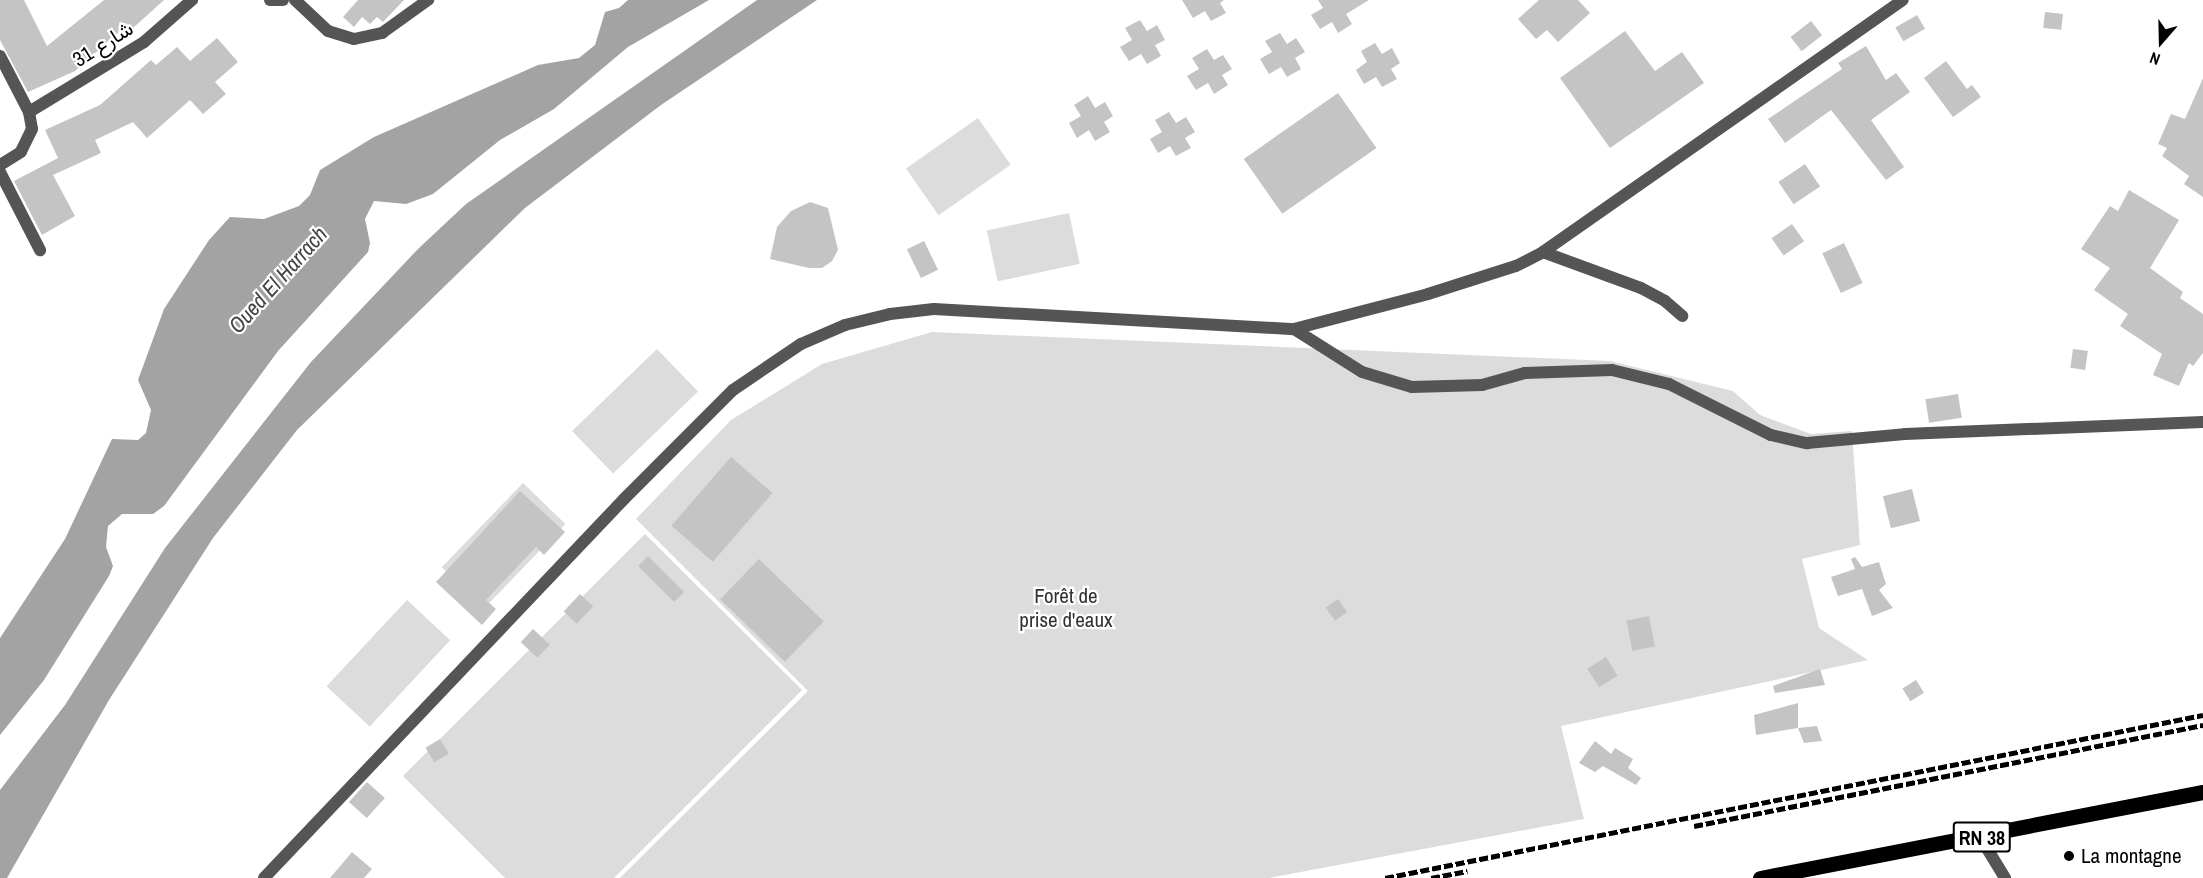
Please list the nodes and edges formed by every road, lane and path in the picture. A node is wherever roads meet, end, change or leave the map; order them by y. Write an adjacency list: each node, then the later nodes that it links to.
1 (192, 0): 8 (street, شارع 31)
2 (270, 0): 3 (street)
3 (283, 0)
4 (295, 0): 5 (street)
5 (428, 0)
6 (1903, 0): 12 (street)
7 (0, 57): 8 (street)
8 (29, 112): 9 (street)
9 (0, 165)
10 (0, 172): 11 (street)
11 (40, 250)
12 (1543, 252): 13 (street); 14 (street)
13 (1682, 316)
14 (1294, 329): 15 (street); 18 (street)
15 (2203, 422)
16 (2203, 792): 17 (main road, RN 38)
17 (1980, 837): 19 (main road, RN 38); 20 (street)
18 (264, 878)
19 (1760, 878)
20 (2005, 878)

